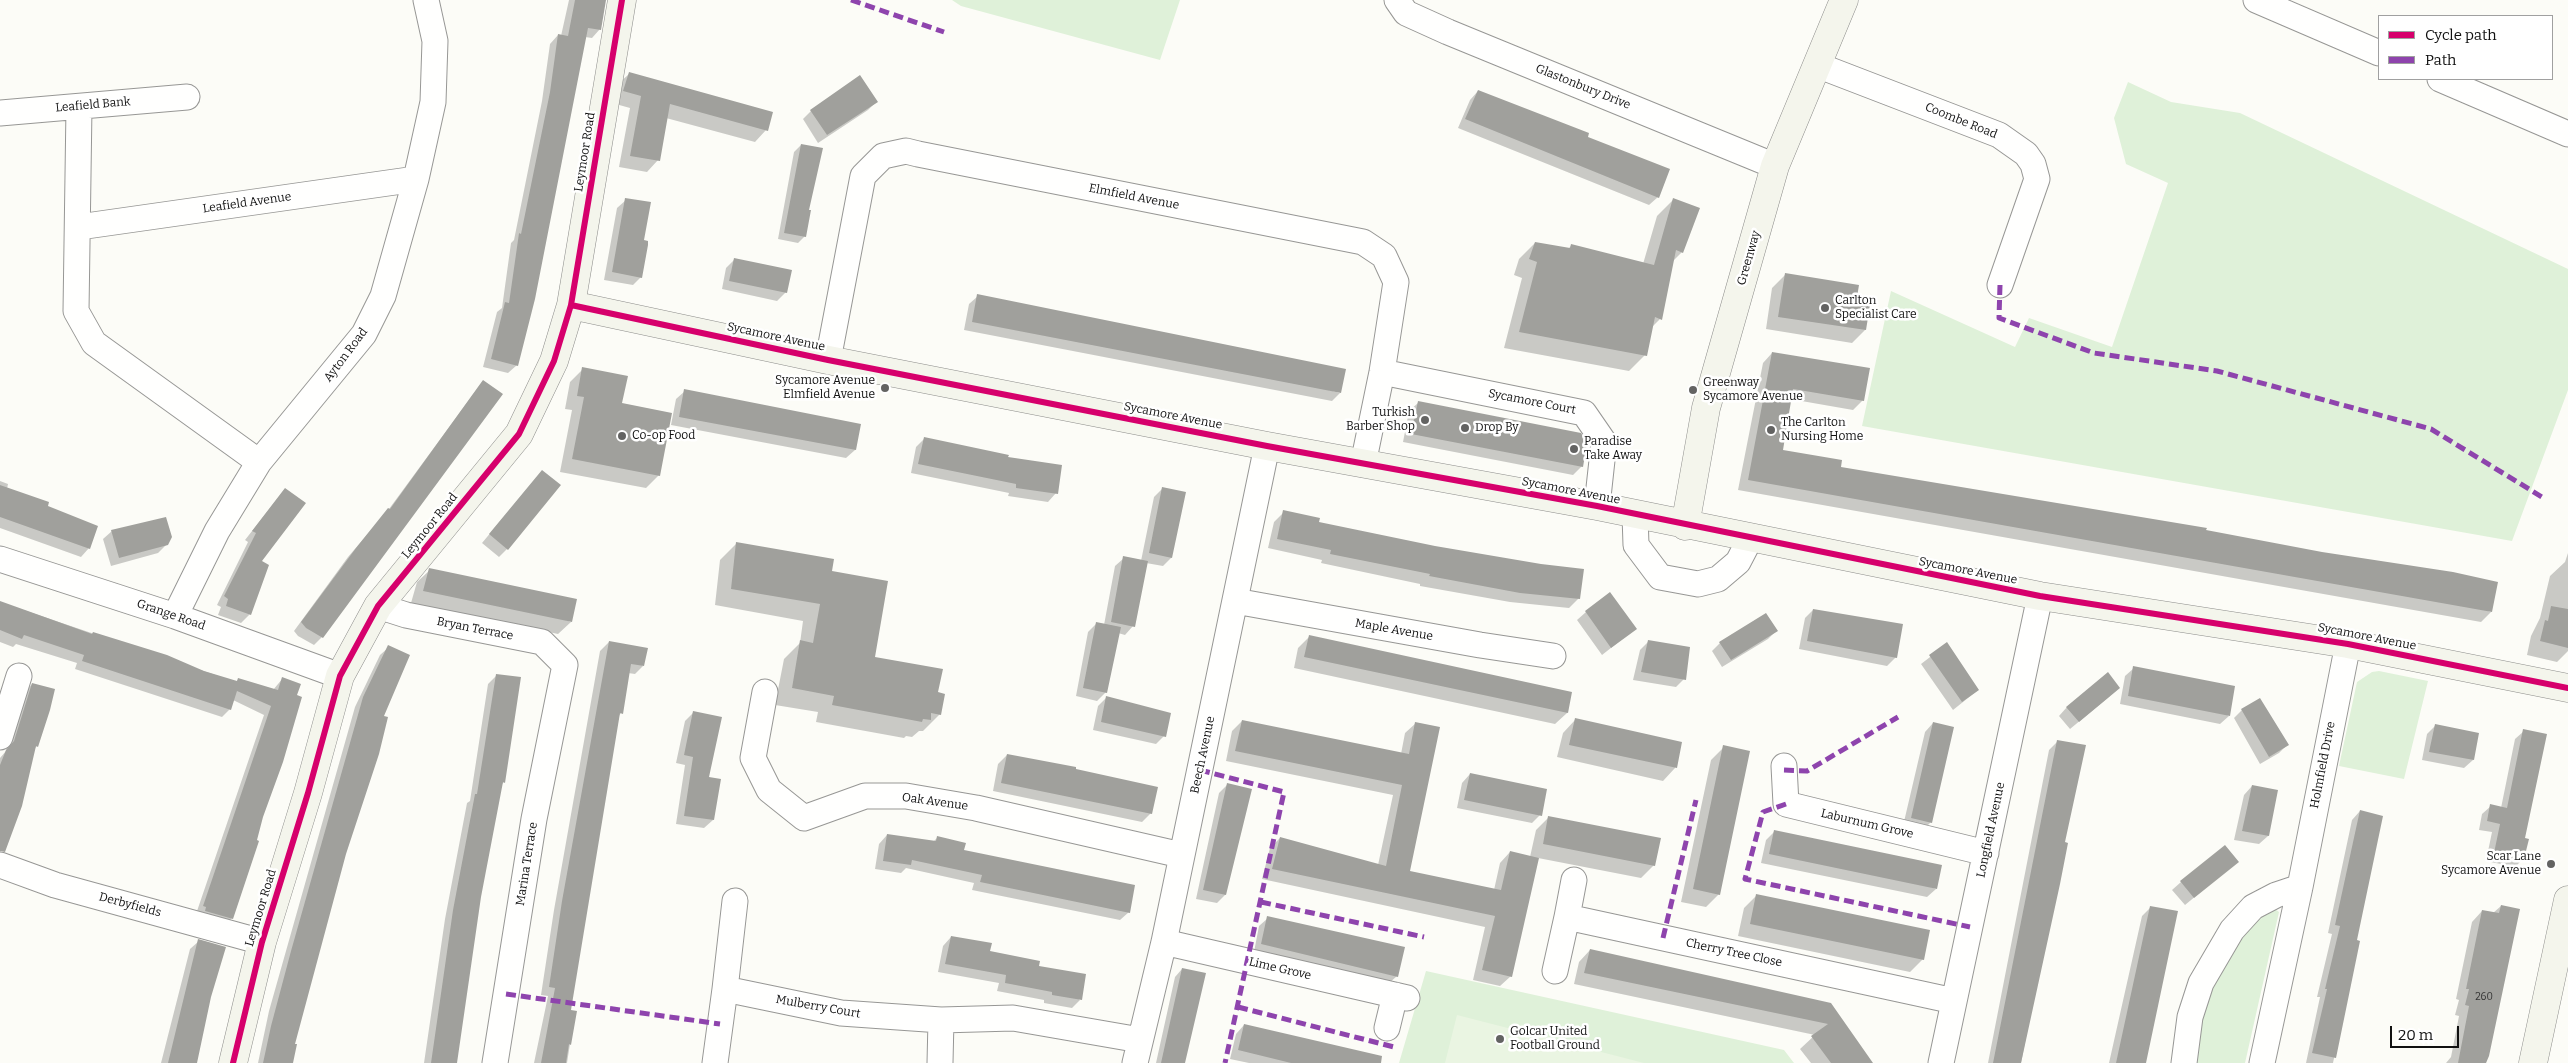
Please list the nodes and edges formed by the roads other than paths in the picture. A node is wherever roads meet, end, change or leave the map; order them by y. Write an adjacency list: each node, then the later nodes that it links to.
1 (426, 0): 14 (street, Ayton Road)
2 (622, 0): 17 (street, Leymoor Road)
3 (1397, 0): 13 (street, Glastonbury Drive)
4 (1844, 0): 7 (street, Greenway)
5 (2256, 0): 6 (street)
6 (2378, 53)
7 (1817, 65): 13 (street, Greenway); 16 (street, Coombe Road)
8 (2442, 80): 12 (street)
9 (187, 97): 10 (street, Leafield Bank)
10 (79, 107): 11 (street, Leafield Bank); 15 (street)
11 (0, 113)
12 (2568, 134)
13 (1775, 166): 25 (street, Greenway)
14 (416, 179): 15 (street, Leafield Avenue); 21 (street, Ayton Road)
15 (79, 227): 21 (street)
16 (2000, 285)
17 (571, 305): 18 (street, Sycamore Avenue); 30 (street, Leymoor Road)
18 (828, 360): 19 (street, Elmfield Avenue); 20 (street, Sycamore Avenue)
19 (1382, 372): 22 (street, Elmfield Avenue); 23 (street, Sycamore Court)
20 (1267, 446): 22 (street, Sycamore Avenue); 29 (street, Beech Avenue)
21 (260, 462): 31 (street, Ayton Road)
22 (1363, 464): 23 (street, Sycamore Avenue)
23 (1597, 506): 24 (street, Sycamore Avenue)
24 (1634, 515): 25 (street, Sycamore Avenue); 26 (street, Sycamore Avenue)
25 (1684, 526): 26 (street, Sycamore Avenue)
26 (1750, 538): 28 (street, Sycamore Avenue)
27 (0, 559): 31 (street, Grange Road)
28 (2040, 596): 32 (street, Sycamore Avenue); 41 (street, Longfield Avenue)
29 (1235, 601): 33 (street, Maple Avenue); 42 (street, Beech Avenue)
30 (378, 606): 34 (street, Bryan Terrace); 36 (street, Leymoor Road)
31 (176, 616): 36 (street, Grange Road)
32 (2348, 644): 37 (street, Sycamore Avenue); 45 (street, Holmfield Drive)
33 (1553, 656)
34 (565, 665): 58 (street, Marina Terrace)
35 (20, 676): 39 (street)
36 (340, 676): 49 (street, Leymoor Road)
37 (2568, 688)
38 (765, 692): 42 (street, Oak Avenue)
39 (0, 738)
40 (1784, 766): 41 (street, Laburnum Grove)
41 (1986, 852): 53 (street, Longfield Avenue)
42 (1182, 855): 50 (street, Beech Avenue)
43 (0, 865): 49 (street, Derbyfields)
44 (1574, 880): 48 (street)
45 (2300, 887): 62 (street); 63 (street, Holmfield Drive)
46 (2568, 900): 64 (street)
47 (735, 901): 52 (street)
48 (1567, 917): 51 (street); 53 (street, Cherry Tree Close)
49 (262, 942): 57 (street, Leymoor Road)
50 (1164, 942): 55 (street, Lime Grove); 56 (street, Beech Avenue)
51 (1555, 971)
52 (726, 989): 54 (street, Mulberry Court); 59 (street)
53 (1954, 1001): 61 (street, Longfield Avenue)
54 (941, 1020): 56 (street, Mulberry Court); 60 (street)
55 (1387, 1028)
56 (1138, 1051)
57 (233, 1063)
58 (495, 1063)
59 (715, 1063)
60 (940, 1063)
61 (1941, 1063)
62 (2184, 1063)
63 (2262, 1063)
64 (2533, 1063)

